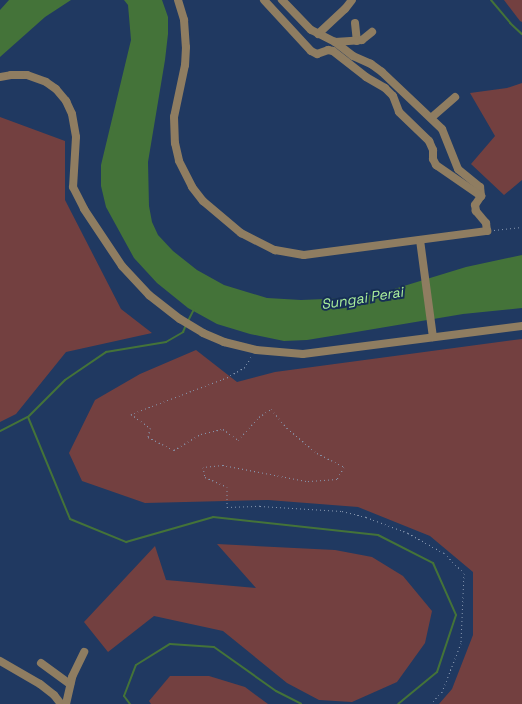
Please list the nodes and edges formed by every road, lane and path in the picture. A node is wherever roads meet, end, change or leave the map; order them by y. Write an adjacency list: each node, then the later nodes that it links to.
1 (178, 0): 16 (street)
2 (264, 0): 13 (street)
3 (282, 0): 7 (street)
4 (352, 0): 7 (street)
5 (355, 23): 9 (street)
6 (372, 32): 9 (street)
7 (318, 34): 8 (street)
8 (335, 42): 9 (street); 12 (street)
9 (356, 42)
10 (0, 77): 19 (street)
11 (455, 97): 12 (street)
12 (431, 118): 13 (street)
13 (482, 196): 15 (street)
14 (522, 227): 15 (path)
15 (487, 231): 16 (street)
16 (420, 240): 18 (street)
17 (522, 326): 18 (street)
18 (433, 337): 19 (street)
19 (256, 350): 26 (path)
20 (84, 652): 23 (street)
21 (0, 661): 24 (street)
22 (41, 663): 23 (street)
23 (70, 684): 25 (street)
24 (61, 704)
25 (66, 704)
26 (430, 704)

